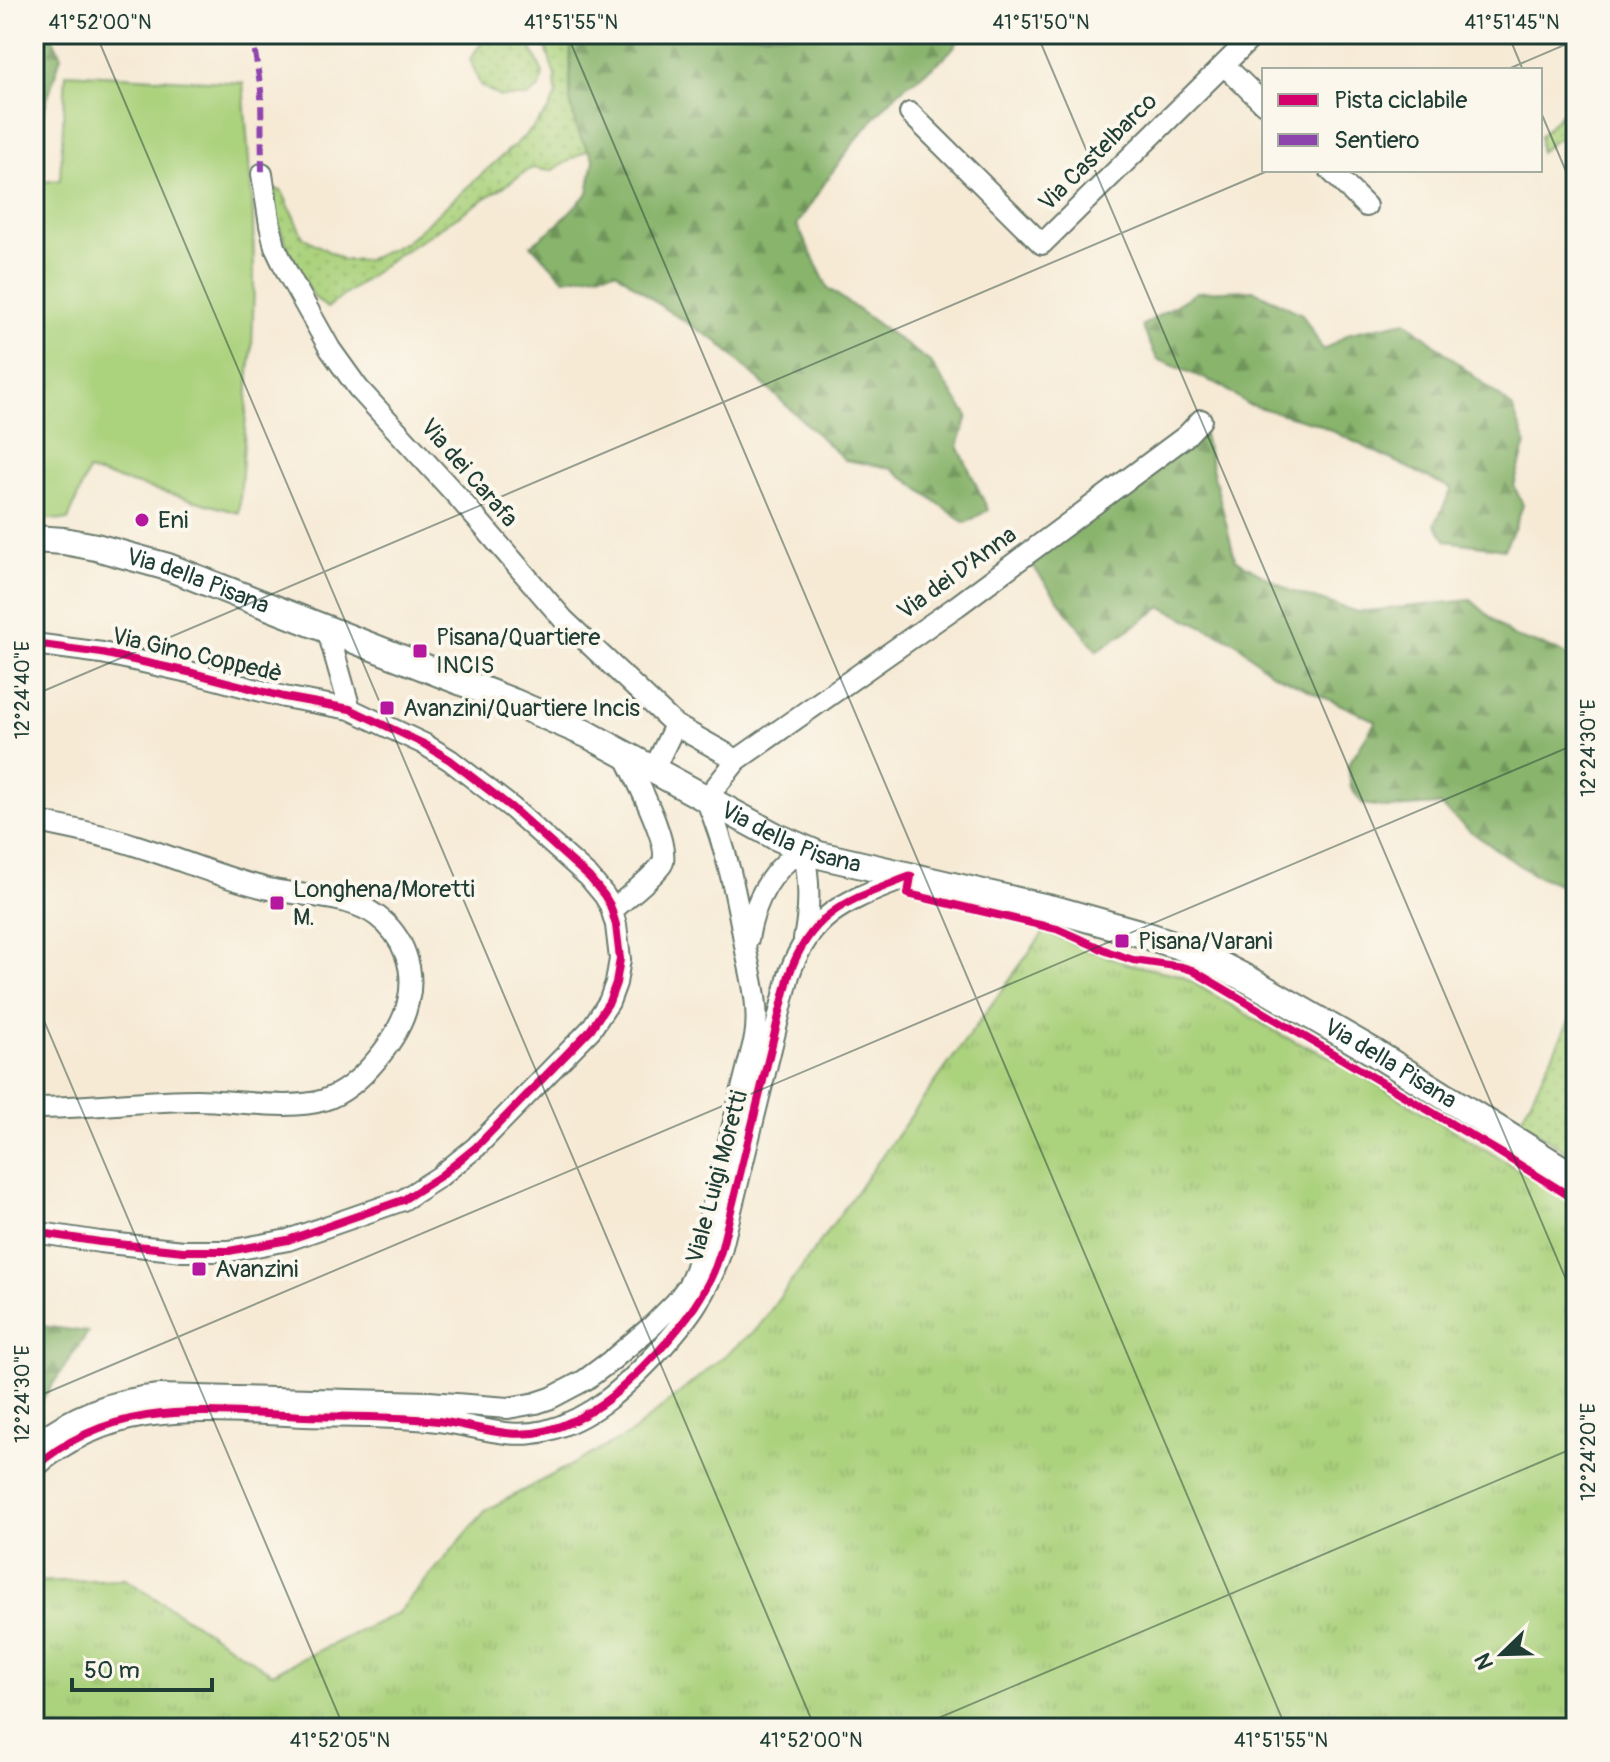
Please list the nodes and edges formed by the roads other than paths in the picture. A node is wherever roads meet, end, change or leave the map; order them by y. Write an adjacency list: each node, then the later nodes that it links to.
1 (1244, 38): 2 (street, Via Castelbarco)
2 (1224, 65): 3 (street); 4 (street, Via Castelbarco)
3 (1262, 102)
4 (910, 113)
5 (1332, 172): 7 (street)
6 (262, 174): 13 (street, Via dei Carafa)
7 (1366, 206)
8 (1201, 420): 15 (street, Via dei D’Anna)
9 (34, 539): 10 (main road, Via della Pisana)
10 (327, 628): 12 (street); 14 (main road, Via della Pisana)
11 (34, 644): 12 (street, Via Gino Coppedè)
12 (350, 709): 21 (street, Via Gino Coppedè)
13 (675, 725): 15 (street, Via dei Carafa); 16 (street)
14 (624, 753): 16 (main road, Via della Pisana); 21 (street)
15 (737, 760): 17 (street, Via dei D’Anna)
16 (654, 769): 17 (main road, Via della Pisana)
17 (706, 799): 19 (main road, Via della Pisana); 23 (street, Viale Luigi Moretti)
18 (34, 821): 24 (street)
19 (803, 849): 20 (main road, Via della Pisana); 22 (street, Viale Luigi Moretti); 23 (street, Viale Luigi Moretti)
20 (911, 876): 22 (street, Viale Luigi Moretti); 25 (main road, Via della Pisana)
21 (612, 911): 26 (street)
22 (804, 942): 28 (street, Viale Luigi Moretti)
23 (746, 951): 27 (street, Viale Luigi Moretti)
24 (34, 1108)
25 (1576, 1178)
26 (34, 1232)
27 (631, 1344): 28 (street); 29 (street, Viale Luigi Moretti)
28 (517, 1435): 30 (street, Viale Luigi Moretti)
29 (34, 1444)
30 (34, 1468)

